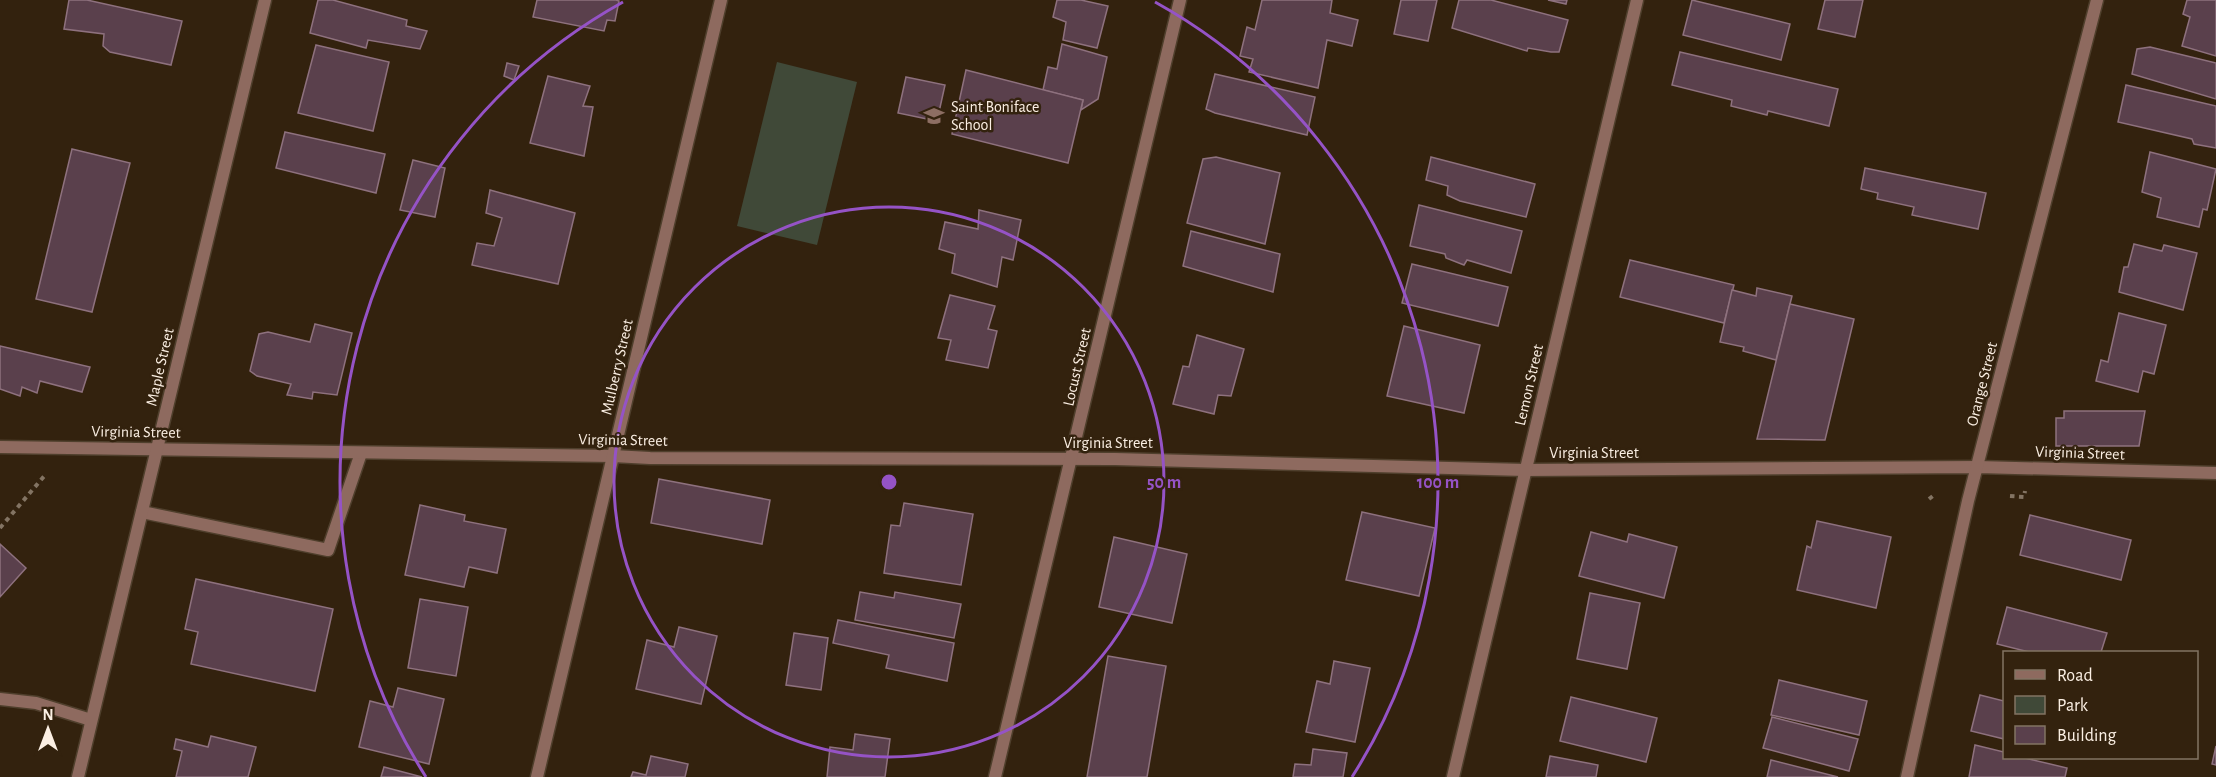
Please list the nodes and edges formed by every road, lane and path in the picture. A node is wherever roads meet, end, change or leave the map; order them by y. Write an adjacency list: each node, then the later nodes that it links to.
1 (265, 0): 7 (street, Maple Street)
2 (721, 0): 9 (street, Mulberry Street)
3 (1180, 0): 10 (street, Locust Street)
4 (1637, 0): 12 (street, Lemon Street)
5 (2097, 0): 11 (street, Orange Street)
6 (0, 447): 7 (street, Virginia Street)
7 (157, 449): 8 (street, Virginia Street); 19 (street, Maple Street)
8 (360, 453): 9 (street, Virginia Street); 19 (street)
9 (613, 456): 10 (street, Virginia Street); 24 (street, Mulberry Street)
10 (1072, 460): 12 (street, Virginia Street); 25 (street, Locust Street)
11 (1978, 467): 12 (street, Virginia Street); 14 (street, Virginia Street); 27 (street, Orange Street)
12 (1526, 470): 26 (street, Lemon Street)
13 (48, 471): 20 (path)
14 (2216, 473)
15 (1934, 495): 18 (path)
16 (2010, 496): 17 (path)
17 (2024, 497)
18 (1929, 499)
19 (142, 512): 22 (street, Maple Street)
20 (0, 528)
21 (0, 699): 22 (street)
22 (92, 720): 23 (street, Maple Street)
23 (78, 777)
24 (537, 777)
25 (995, 777)
26 (1453, 777)
27 (1907, 777)

